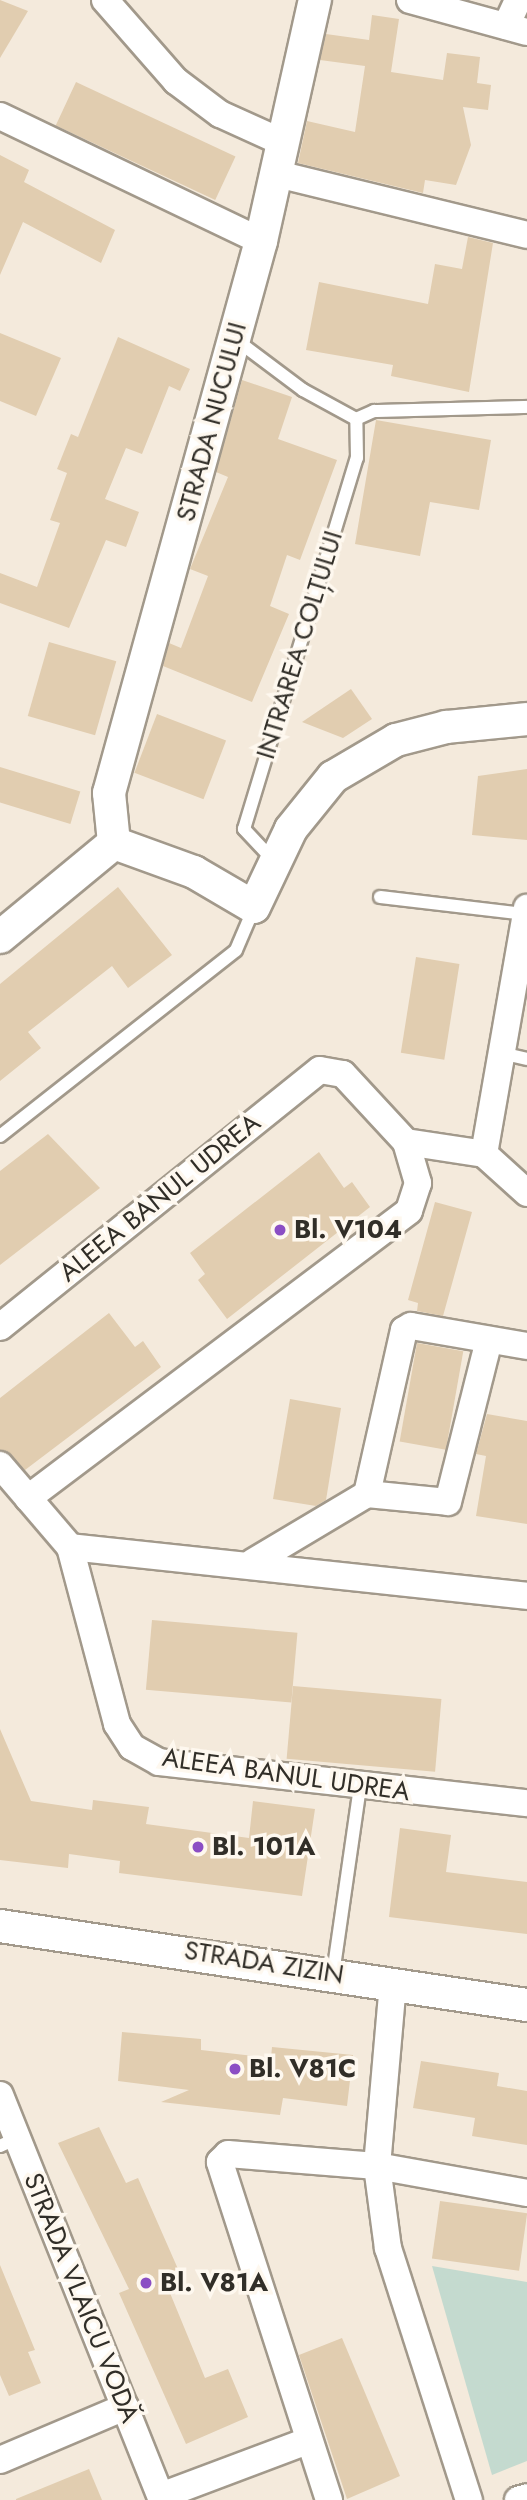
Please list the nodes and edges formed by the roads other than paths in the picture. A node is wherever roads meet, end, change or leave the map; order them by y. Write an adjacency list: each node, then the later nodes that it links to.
1 (105, 0): 7 (street)
2 (315, 0): 7 (street, STRADA NUCULUI)
3 (410, 0): 5 (street)
4 (518, 0): 5 (street)
5 (517, 29)
6 (0, 116): 10 (street)
7 (284, 143): 8 (street, STRADA NUCULUI)
8 (277, 174): 9 (street); 10 (street, STRADA NUCULUI)
9 (527, 235)
10 (261, 241): 11 (street, STRADA NUCULUI)
11 (235, 339): 13 (lane); 15 (street, STRADA NUCULUI)
12 (527, 407): 13 (lane)
13 (356, 419): 16 (lane, INTRAREA COLȚULUI)
14 (527, 719): 16 (street)
15 (114, 843): 18 (street); 20 (street)
16 (274, 861): 18 (street)
17 (380, 897): 19 (lane)
18 (254, 908): 23 (lane)
19 (526, 911): 21 (street)
20 (0, 937)
21 (501, 1053): 22 (lane); 25 (street)
22 (527, 1059)
23 (0, 1136)
24 (406, 1142): 25 (street); 27 (street, ALEEA BANUL UDREA); 32 (street)
25 (484, 1154): 26 (street)
26 (527, 1193)
27 (0, 1327)
28 (489, 1340): 29 (street); 31 (street); 31 (street)
29 (527, 1346)
30 (0, 1465): 32 (street, ALEEA BANUL UDREA)
31 (367, 1494): 34 (street)
32 (29, 1498): 33 (street, ALEEA BANUL UDREA)
33 (70, 1547): 34 (street); 36 (street, ALEEA BANUL UDREA)
34 (253, 1562): 35 (street)
35 (527, 1596)
36 (360, 1787): 37 (street, ALEEA BANUL UDREA); 39 (lane)
37 (527, 1803)
38 (0, 1926): 39 (street, STRADA ZIZIN)
39 (333, 1974): 40 (street, STRADA ZIZIN)
40 (393, 1983): 41 (street, STRADA ZIZIN); 44 (street)
41 (527, 2005)
42 (0, 2095): 43 (street, STRADA VLAICU VODĂ)
43 (9, 2142): 46 (street, STRADA VLAICU VODĂ)
44 (377, 2166): 45 (street); 47 (street); 52 (street)
45 (527, 2193)
46 (125, 2407): 48 (street); 50 (street, STRADA VLAICU VODĂ)
47 (307, 2441): 50 (street); 51 (street)
48 (0, 2460)
49 (527, 2497): 53 (street)
50 (162, 2498)
51 (329, 2500)
52 (469, 2500)
53 (518, 2500)

